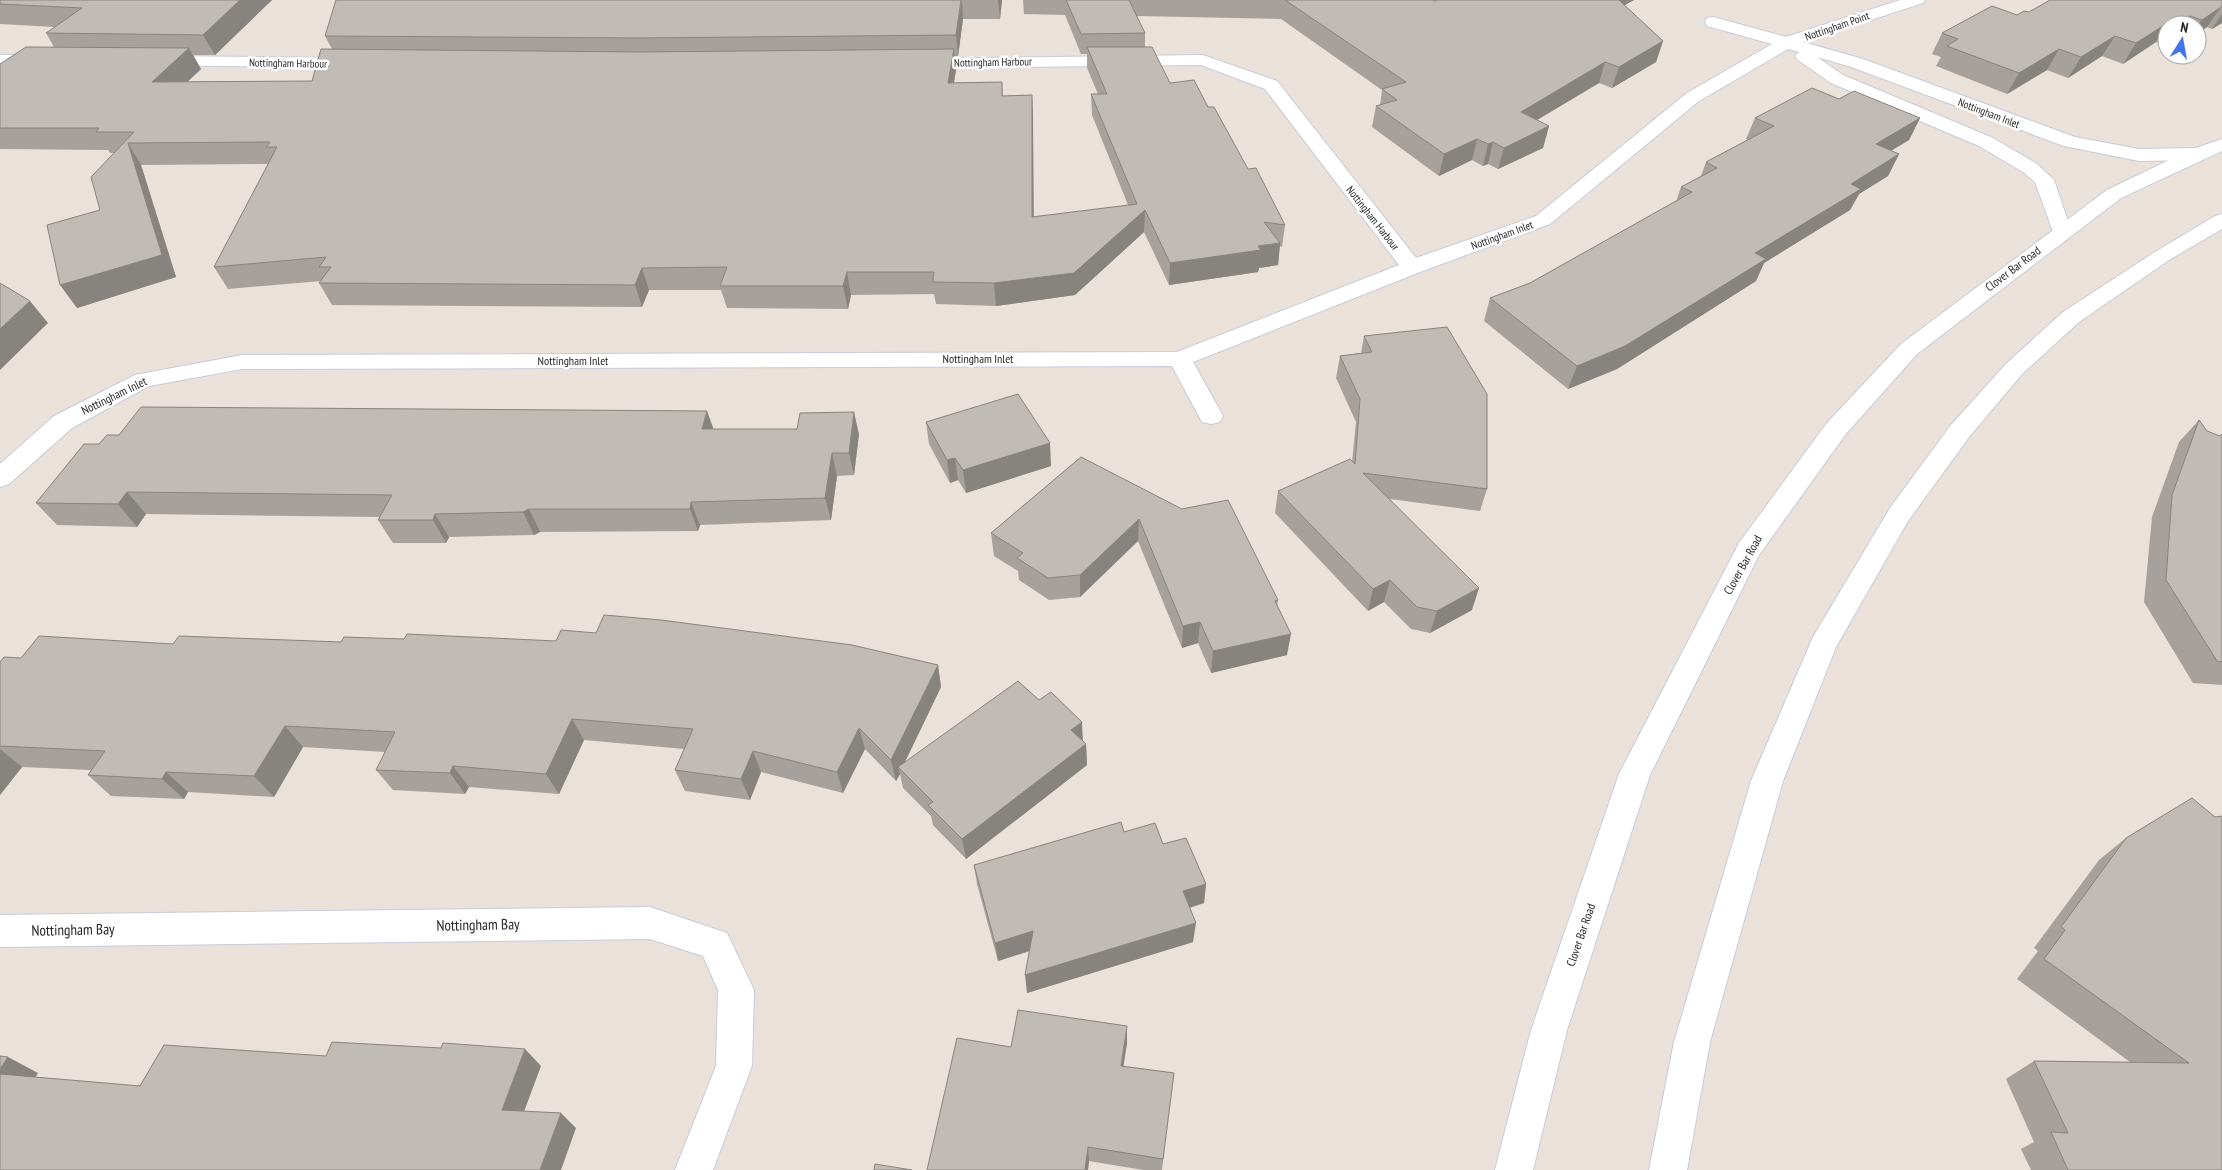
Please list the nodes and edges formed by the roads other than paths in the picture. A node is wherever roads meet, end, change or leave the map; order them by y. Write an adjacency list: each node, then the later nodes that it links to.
1 (1917, 0): 3 (street, Nottingham Point)
2 (1713, 22): 3 (street, Nottingham Inlet)
3 (1786, 43): 9 (street, Nottingham Inlet); 11 (street, Nottingham Inlet); 12 (street, Nottingham Inlet)
4 (0, 60): 5 (street)
5 (59, 60)
6 (138, 61): 8 (street, Nottingham Harbour)
7 (904, 63): 12 (street, Nottingham Harbour)
8 (376, 64)
9 (2210, 150): 11 (street, Clover Bar Road)
10 (2222, 220): 19 (street)
11 (2062, 233): 18 (street, Clover Bar Road)
12 (1412, 267): 13 (street, Nottingham Inlet)
13 (1180, 358): 14 (street); 15 (street, Nottingham Inlet)
14 (1211, 416)
15 (0, 478)
16 (0, 930): 17 (street, Nottingham Bay)
17 (694, 1170)
18 (1514, 1170)
19 (1668, 1170)

